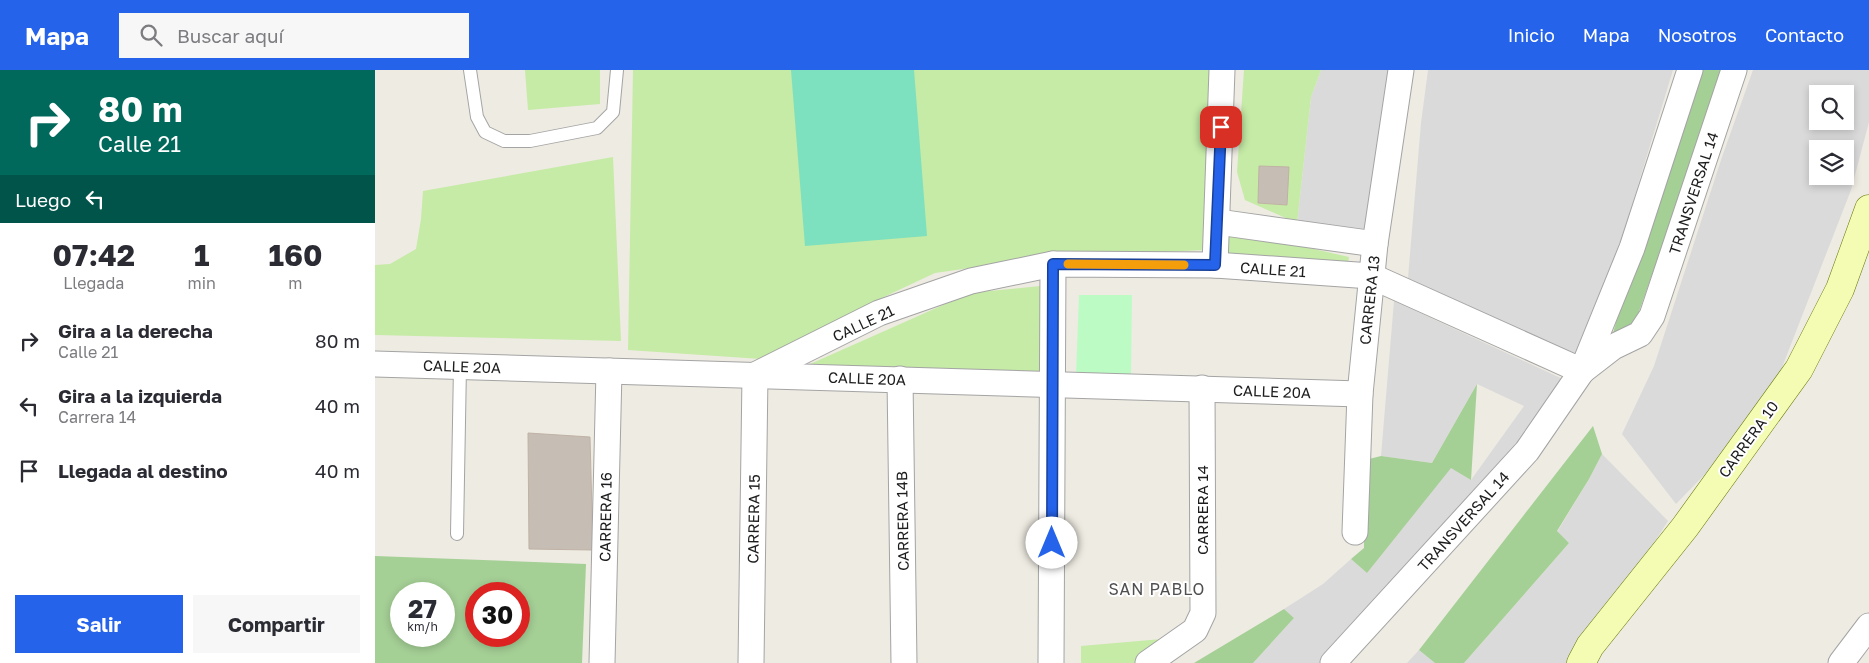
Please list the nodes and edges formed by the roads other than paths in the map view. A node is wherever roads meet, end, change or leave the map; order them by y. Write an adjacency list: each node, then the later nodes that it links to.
1 (470, 70): 2 (lane)
2 (617, 70)
3 (1222, 70): 8 (street)
4 (1401, 70): 9 (street, CARRERA 13)
5 (1691, 70): 16 (street, TRANSVERSAL 14)
6 (1734, 70): 16 (street, TRANSVERSAL 14)
7 (1869, 209): 25 (street, CARRERA 10)
8 (1218, 222): 9 (street); 11 (street)
9 (1375, 244): 12 (street, CARRERA 13)
10 (1053, 264): 11 (street, CALLE 21); 17 (street, CALLE 21); 19 (street)
11 (1215, 265): 12 (street, CALLE 21)
12 (1371, 276): 16 (street, CALLE 21); 21 (street, CARRERA 13)
13 (375, 364): 14 (street, CALLE 20A)
14 (460, 366): 15 (street, CALLE 20A); 23 (lane)
15 (609, 371): 17 (street, CALLE 20A); 26 (street, CARRERA 16)
16 (1582, 371): 31 (street, TRANSVERSAL 14)
17 (755, 375): 18 (street, CALLE 20A); 27 (street, CARRERA 15)
18 (901, 379): 19 (street, CALLE 20A); 28 (street, CARRERA 14B)
19 (1053, 384): 20 (street, CALLE 20A); 29 (street)
20 (1202, 388): 21 (street, CALLE 20A); 30 (street, CARRERA 14)
21 (1360, 394): 22 (street, CARRERA 13)
22 (1355, 532)
23 (457, 534)
24 (1869, 626): 32 (street)
25 (1588, 657)
26 (601, 663)
27 (751, 663)
28 (904, 663)
29 (1051, 663)
30 (1148, 663)
31 (1333, 663)
32 (1841, 663)

